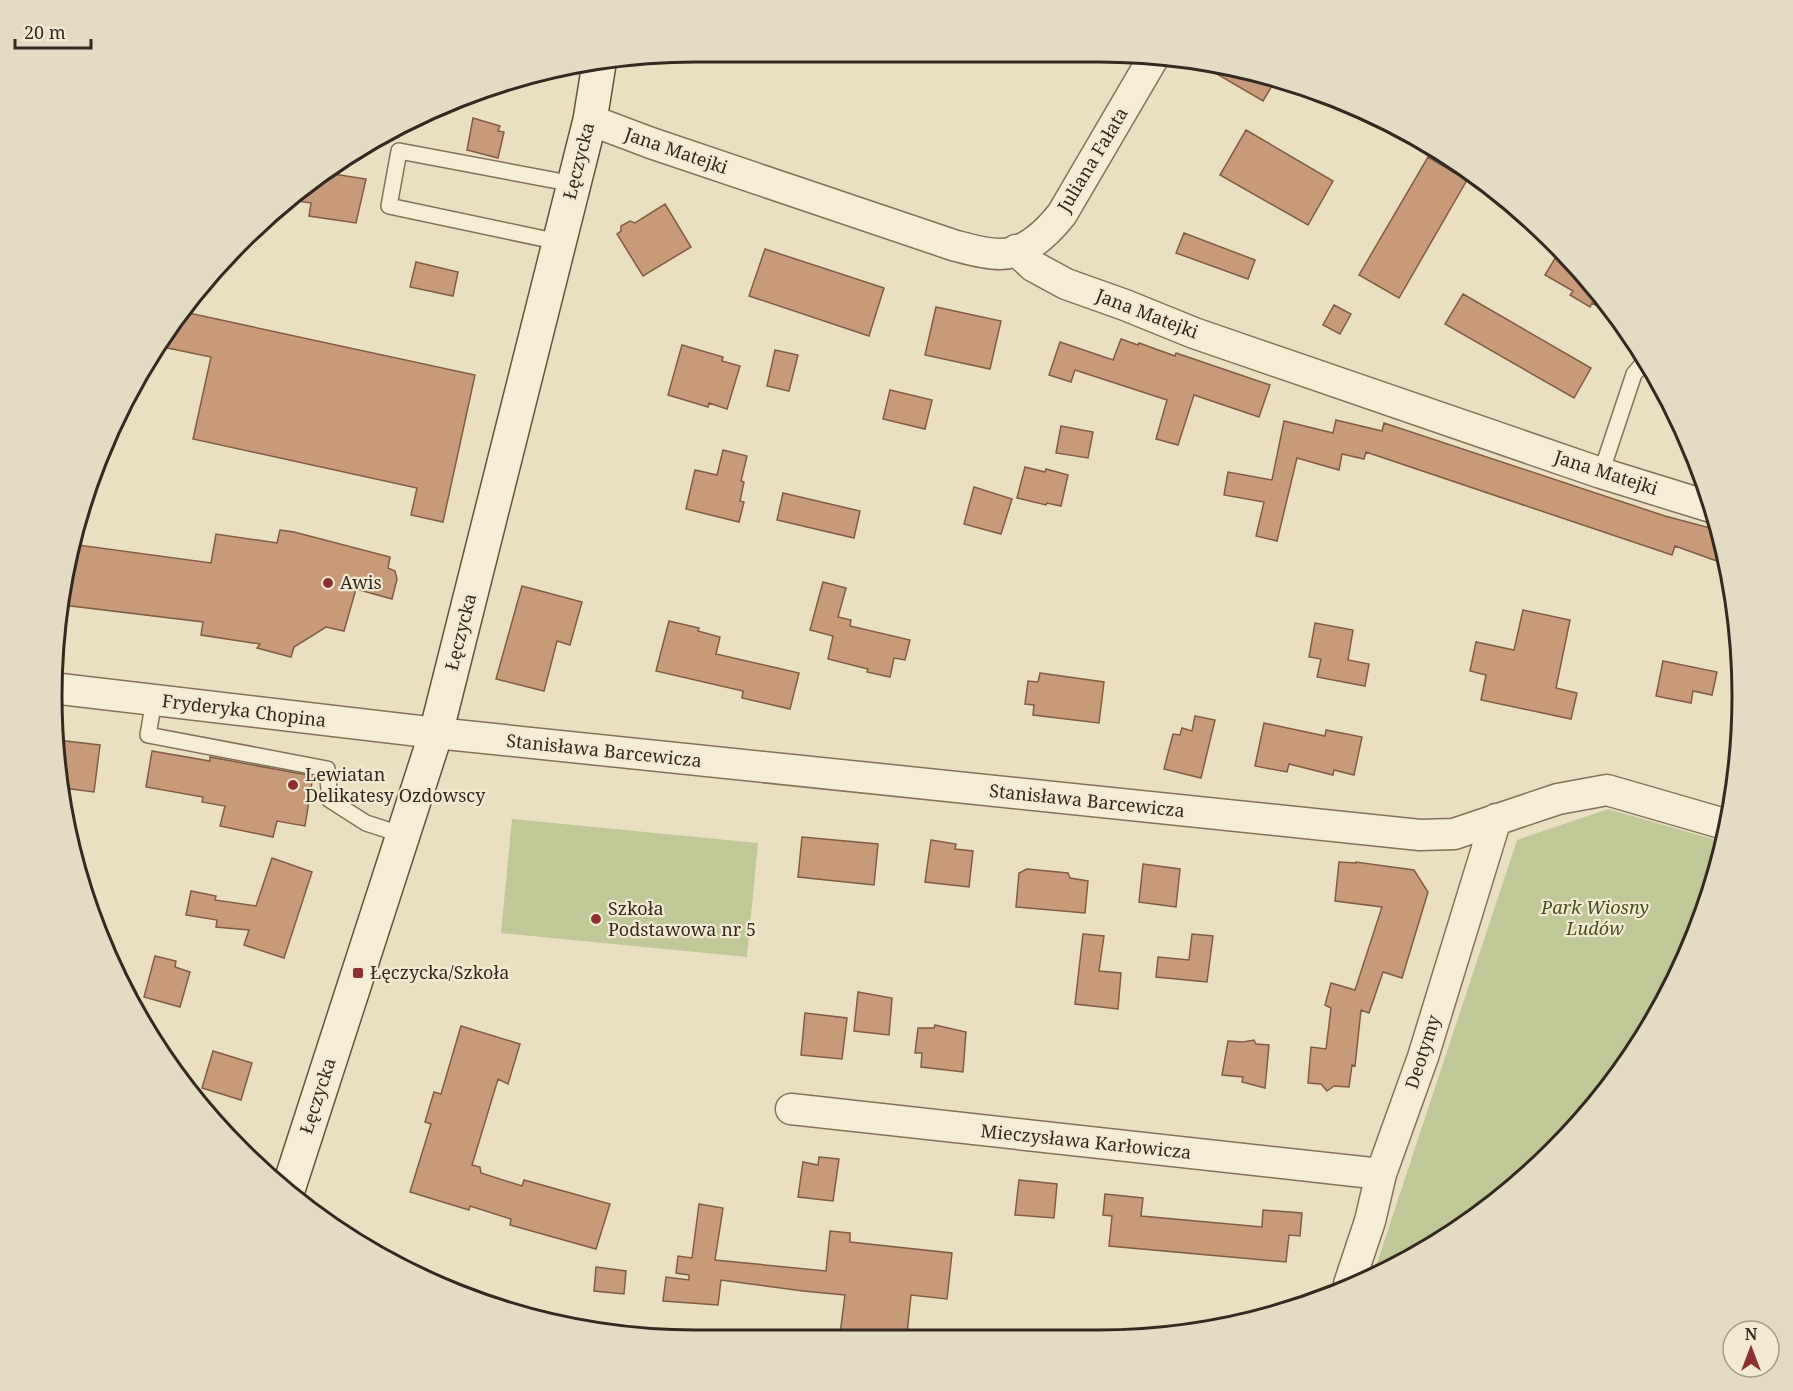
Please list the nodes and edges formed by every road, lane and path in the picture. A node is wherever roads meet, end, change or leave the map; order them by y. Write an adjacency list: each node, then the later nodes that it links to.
1 (1150, 64): 6 (street, Juliana Fałata)
2 (598, 70): 3 (street, Łęczycka)
3 (590, 120): 4 (street, Łęczycka); 6 (street, Jana Matejki)
4 (574, 184): 5 (street, Łęczycka); 5 (lane)
5 (559, 242): 12 (street, Łęczycka)
6 (1017, 250): 8 (street, Jana Matejki)
7 (1640, 367): 8 (lane)
8 (1602, 473): 9 (street, Jana Matejki)
9 (1702, 504)
10 (62, 689): 11 (street, Fryderyka Chopina)
11 (154, 700): 12 (street, Fryderyka Chopina); 15 (lane)
12 (436, 733): 13 (street, Stanisława Barcewicza); 15 (street, Łęczycka)
13 (1497, 819): 14 (street, Stanisława Barcewicza); 17 (street, Deotymy)
14 (1718, 822)
15 (403, 835): 18 (street, Łęczycka)
16 (791, 1109): 17 (street, Mieczysława Karłowicza)
17 (1381, 1174): 19 (street, Deotymy)
18 (290, 1183)
19 (1352, 1276)

